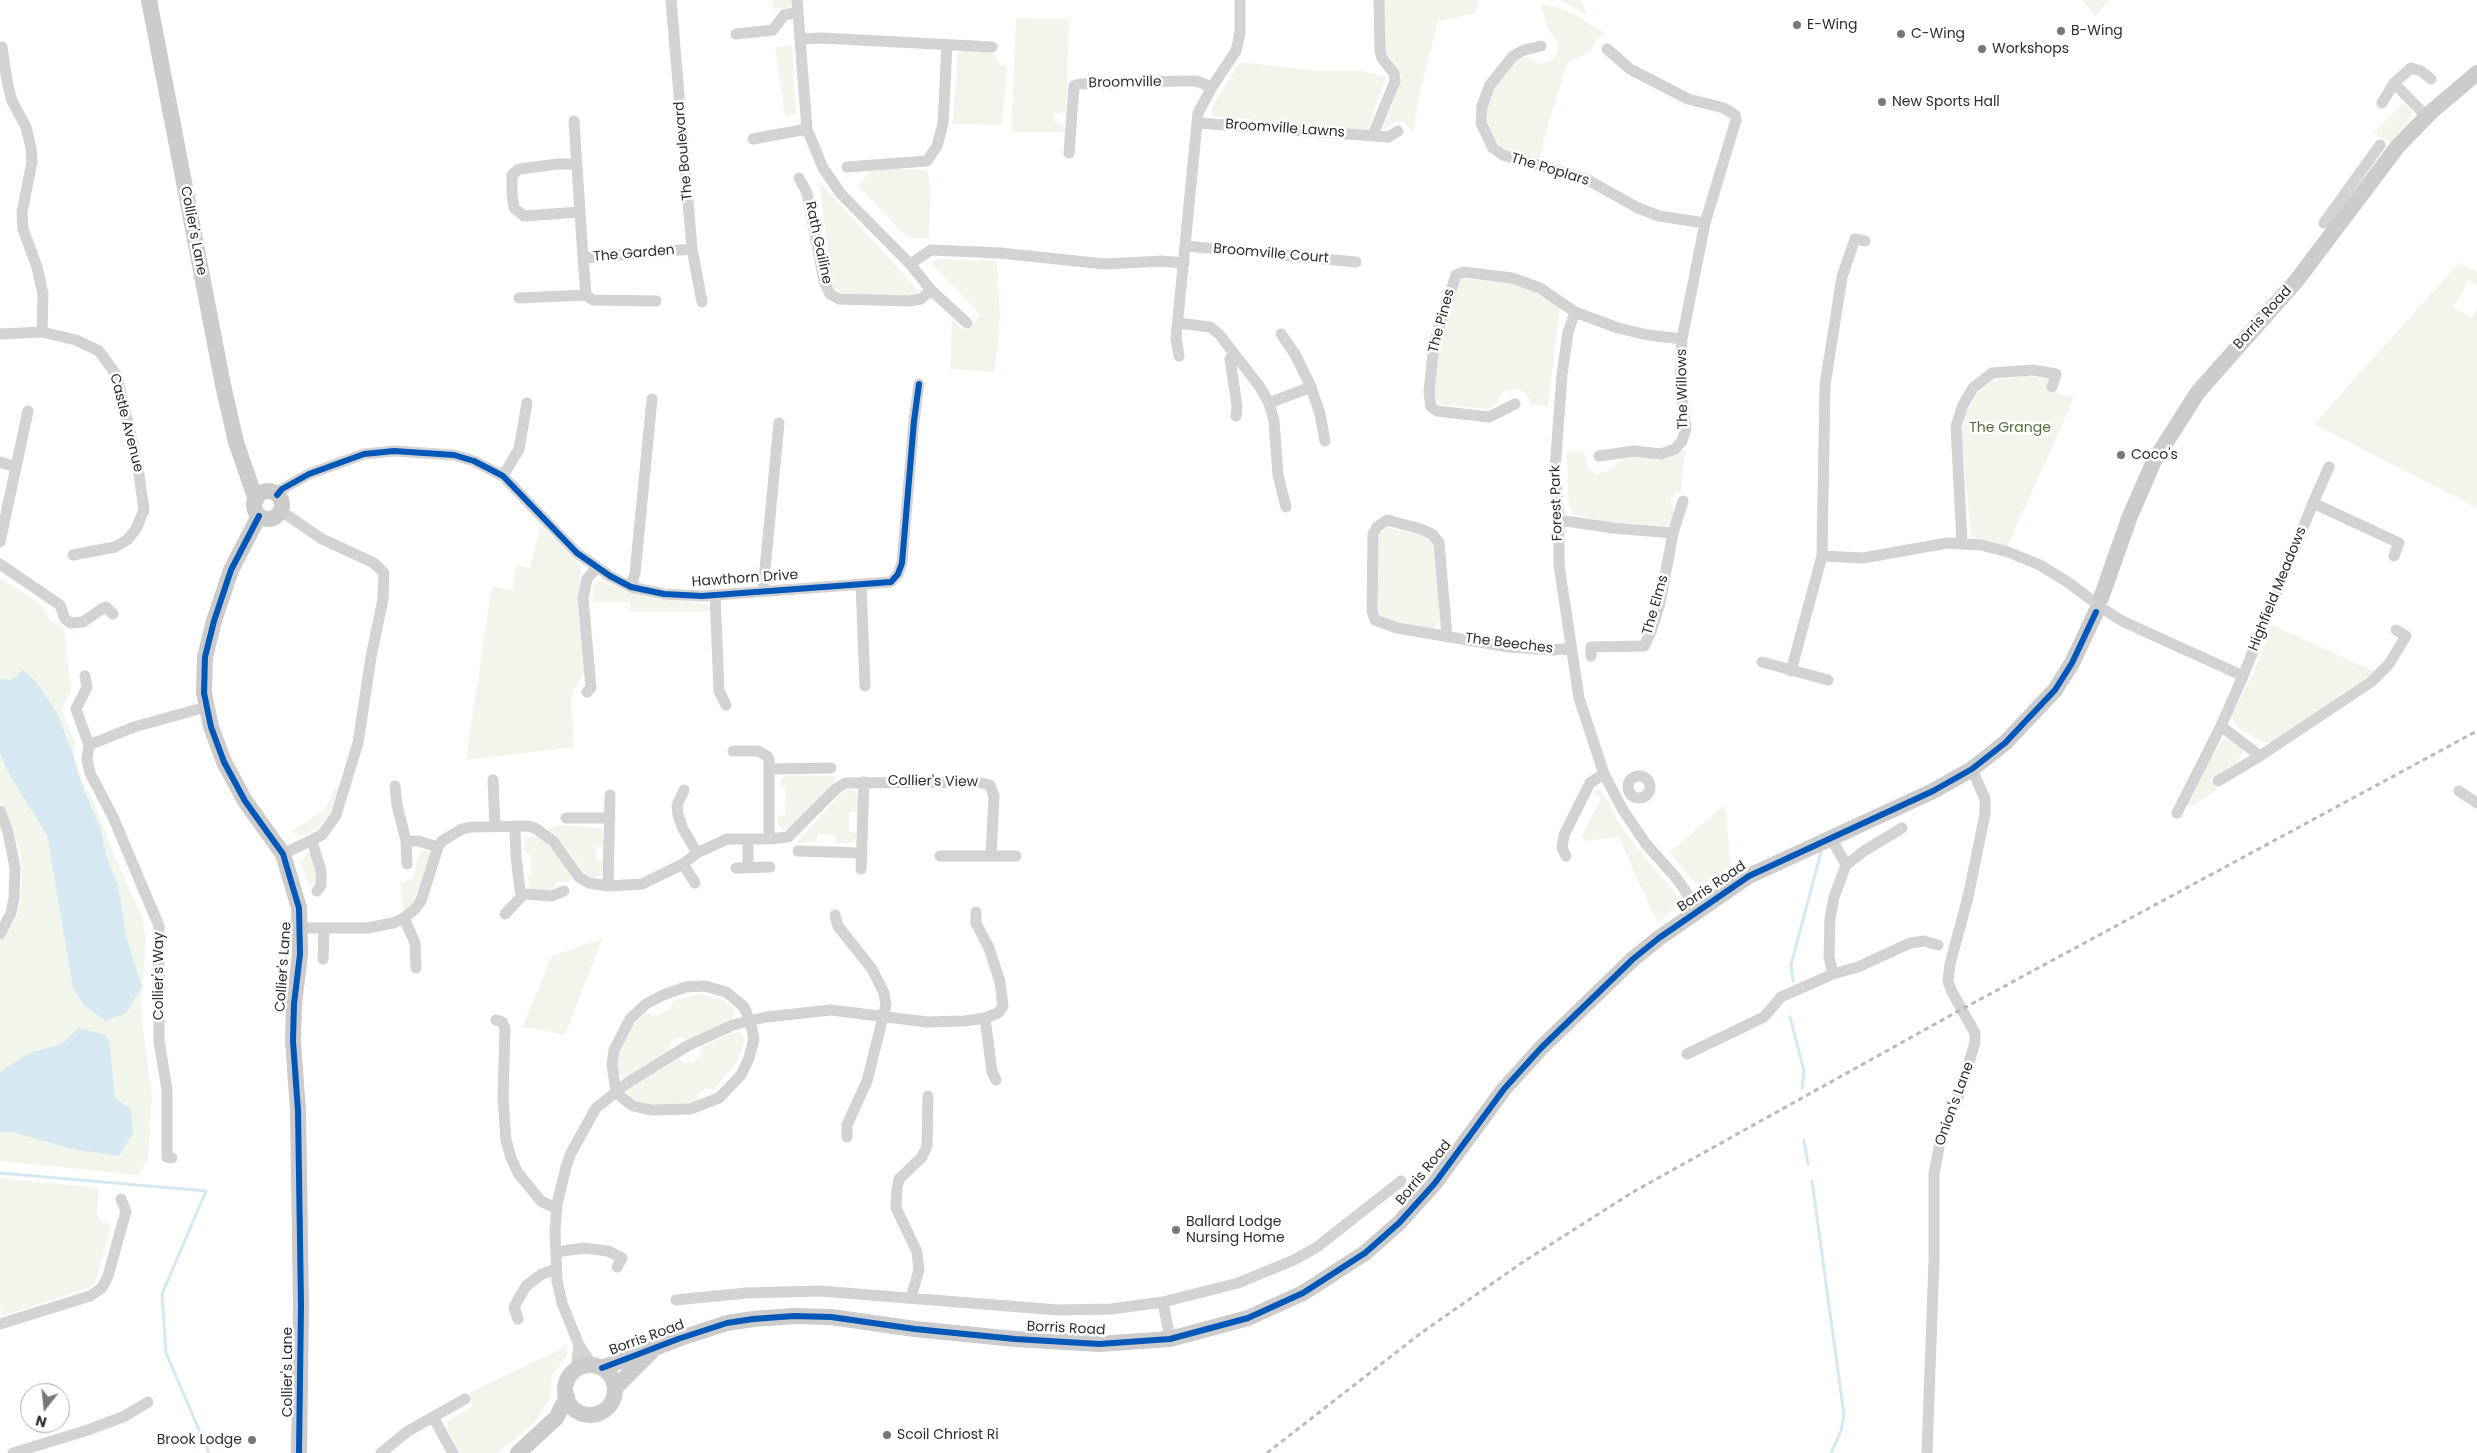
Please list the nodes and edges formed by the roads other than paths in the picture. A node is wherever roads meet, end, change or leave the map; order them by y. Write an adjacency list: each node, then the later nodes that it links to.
1 (149, 0): 72 (street, Collier's Lane)
2 (671, 0): 37 (street, The Boulevard)
3 (797, 0): 6 (street)
4 (1240, 0): 17 (street)
5 (1379, 0): 24 (street)
6 (798, 12): 7 (street); 8 (street)
7 (736, 34)
8 (801, 39): 9 (street); 22 (street)
9 (946, 45): 12 (street); 29 (street)
10 (1541, 46): 34 (street, The Poplars)
11 (2, 47): 50 (street)
12 (992, 47)
13 (1607, 49): 34 (street)
14 (2431, 78): 16 (street)
15 (2474, 80): 19 (street, Borris Road)
16 (2394, 83): 18 (street); 19 (street)
17 (1212, 87): 21 (street); 27 (street, Broomville)
18 (2382, 102)
19 (2427, 116): 31 (street, Borris Road)
20 (574, 121): 28 (street)
21 (1198, 123): 24 (street, Broomville Lawns); 36 (street)
22 (807, 129): 25 (street); 40 (street)
23 (1398, 131): 24 (street, Broomville Lawns)
24 (1373, 136)
25 (752, 139)
26 (2380, 145): 31 (street)
27 (1069, 153)
28 (576, 164): 32 (street); 32 (street)
29 (847, 166)
30 (799, 178): 42 (street, Rath Gailine)
31 (2358, 187): 33 (street); 90 (street, Borris Road)
32 (579, 212): 38 (street)
33 (2324, 222)
34 (1705, 223): 53 (street)
35 (1865, 241): 82 (street)
36 (1186, 246): 39 (street, Broomville Court); 41 (street)
37 (692, 249): 38 (street, The Garden); 46 (street, The Boulevard)
38 (584, 258): 43 (street, The Garden)
39 (1356, 262)
40 (910, 264): 41 (street); 42 (street)
41 (1184, 264): 49 (street)
42 (932, 290): 48 (street)
43 (586, 295): 44 (street); 45 (street)
44 (519, 298)
45 (656, 301)
46 (702, 302)
47 (1575, 312): 53 (street); 62 (street, The Pines); 77 (street, Forest Park)
48 (967, 323)
49 (1178, 323): 54 (street); 55 (street)
50 (42, 332): 51 (street, Castle Avenue); 81 (street, Castle Avenue)
51 (0, 334)
52 (1281, 334): 57 (street)
53 (1682, 339): 67 (street, The Willows)
54 (1234, 354): 61 (street); 64 (street)
55 (1180, 356)
56 (919, 384): 86 (street, Hawthorn Drive)
57 (1311, 387): 61 (street); 66 (street)
58 (2052, 387): 80 (street)
59 (652, 398): 87 (street)
60 (527, 403): 71 (street)
61 (1269, 403): 75 (street)
62 (1515, 404)
63 (28, 411): 69 (street)
64 (1236, 416)
65 (780, 423): 88 (street, Hawthorn Drive)
66 (1325, 441)
67 (1599, 456)
68 (0, 462): 69 (street)
69 (15, 467): 79 (street)
70 (2329, 467): 74 (street, Highfield Meadows)
71 (503, 476): 72 (street, Hawthorn Drive); 85 (street, Hawthorn Drive)
72 (271, 499): 76 (street, Collier's Lane); 76 (street); 133 (street)
73 (1683, 501): 78 (street, The Elms)
74 (2313, 502): 83 (street); 99 (street, Highfield Meadows)
75 (1286, 507)
76 (260, 516): 104 (street, Collier's Lane)
77 (1559, 520): 78 (street); 94 (street, Forest Park)
78 (1673, 533): 95 (street, The Elms)
79 (0, 542)
80 (1962, 543): 82 (street); 90 (street)
81 (73, 555)
82 (1822, 556): 97 (street)
83 (2394, 556)
84 (0, 564): 91 (street)
85 (597, 567): 87 (street, Hawthorn Drive); 102 (street)
86 (861, 584): 88 (street, Hawthorn Drive); 101 (street)
87 (632, 587): 89 (street, Hawthorn Drive)
88 (763, 590): 89 (street, Hawthorn Drive)
89 (715, 595): 103 (street, Hawthorn Drive)
90 (2099, 605): 99 (street); 111 (street, Borris Road)
91 (113, 614)
92 (2396, 630): 108 (street)
93 (1446, 636): 93 (street, The Beeches); 94 (street, The Beeches)
94 (1571, 648): 112 (street, Forest Park)
95 (1590, 656)
96 (1762, 662): 97 (street)
97 (1791, 671): 100 (street)
98 (85, 676): 106 (street, Collier's Way)
99 (2243, 676): 105 (street, Highfield Meadows)
100 (1828, 680)
101 (865, 686)
102 (587, 692)
103 (726, 705)
104 (206, 707): 106 (street); 139 (street, Collier's Lane)
105 (2221, 726): 108 (street); 124 (street, Highfield Meadows)
106 (88, 745): 177 (street, Collier's Way)
107 (733, 751): 110 (street)
108 (2260, 756): 114 (street)
109 (831, 768): 110 (street)
110 (769, 769): 131 (street)
111 (1972, 769): 130 (street, Borris Road); 206 (street, Onion's Lane)
112 (1604, 774): 121 (street, Forest Park); 143 (street)
113 (493, 780): 127 (street)
114 (2218, 781)
115 (864, 782): 131 (street, Collier's View); 138 (street); 141 (street, Collier's View)
116 (395, 786): 134 (street)
117 (684, 790): 137 (street)
118 (1629, 791): 121 (street)
119 (2459, 791): 122 (street)
120 (610, 794): 126 (street)
121 (1617, 798): 156 (street, Forest Park)
122 (2477, 803)
123 (0, 812): 163 (street)
124 (2177, 813)
125 (566, 818): 126 (street)
126 (610, 818): 152 (street)
127 (495, 827): 128 (street, Collier's View); 135 (street, Collier's View)
128 (515, 828): 152 (street, Collier's View); 155 (street)
129 (1902, 828): 146 (street)
130 (1831, 838): 146 (street); 156 (street, Borris Road)
131 (769, 839): 132 (street, Collier's View)
132 (748, 840): 137 (street, Collier's View); 149 (street)
133 (312, 841): 139 (street); 153 (street)
134 (406, 841): 135 (street); 144 (street)
135 (438, 847): 160 (street)
136 (798, 851): 138 (street)
137 (697, 853): 145 (street, Collier's View)
138 (862, 853): 150 (street)
139 (283, 854): 161 (street, Collier's Lane)
140 (940, 856): 141 (street)
141 (991, 856): 142 (street)
142 (1016, 856)
143 (1566, 856)
144 (407, 864)
145 (683, 864): 151 (street); 152 (street, Collier's View)
146 (1846, 866): 167 (street)
147 (770, 867): 149 (street)
148 (736, 868): 149 (street)
149 (748, 868)
150 (861, 869)
151 (695, 883)
152 (608, 886)
153 (317, 891)
154 (564, 891): 155 (street)
155 (524, 894): 158 (street)
156 (1698, 910): 189 (street, Borris Road)
157 (976, 912): 169 (street)
158 (506, 914)
159 (835, 915): 168 (street)
160 (404, 918): 162 (street); 166 (street)
161 (301, 928): 162 (street); 202 (street, Collier's Lane)
162 (324, 929): 165 (street)
163 (0, 934)
164 (1938, 945): 167 (street)
165 (323, 959)
166 (416, 968)
167 (1833, 974): 172 (street)
168 (885, 1015): 169 (street); 171 (street); 176 (street)
169 (985, 1018): 173 (street)
170 (496, 1020): 180 (street)
171 (750, 1021): 174 (street); 174 (street); 174 (street)
172 (1687, 1054)
173 (996, 1080)
174 (616, 1092): 180 (street)
175 (928, 1096): 184 (street)
176 (846, 1138)
177 (172, 1158)
178 (1401, 1180): 186 (street)
179 (121, 1199): 188 (street)
180 (557, 1209): 181 (street)
181 (556, 1252): 182 (street); 183 (street)
182 (617, 1267)
183 (556, 1269): 187 (street); 190 (street)
184 (911, 1297): 185 (street); 186 (street)
185 (676, 1300)
186 (1163, 1302): 189 (street)
187 (518, 1319)
188 (0, 1324)
189 (1170, 1339): 191 (street, Borris Road)
190 (579, 1345): 192 (street); 193 (street)
191 (654, 1348): 192 (street, Borris Road); 194 (street, Borris Road)
192 (597, 1366): 193 (street); 194 (street)
193 (576, 1370): 195 (street)
194 (615, 1388): 198 (street)
195 (567, 1397): 198 (street); 200 (street)
196 (465, 1399): 199 (street)
197 (148, 1402): 201 (street)
198 (587, 1414): 200 (street)
199 (433, 1417): 203 (street); 204 (street)
200 (542, 1432): 205 (street)
201 (13, 1453)
202 (299, 1453)
203 (381, 1453)
204 (453, 1453)
205 (518, 1453)
206 (1927, 1453)

